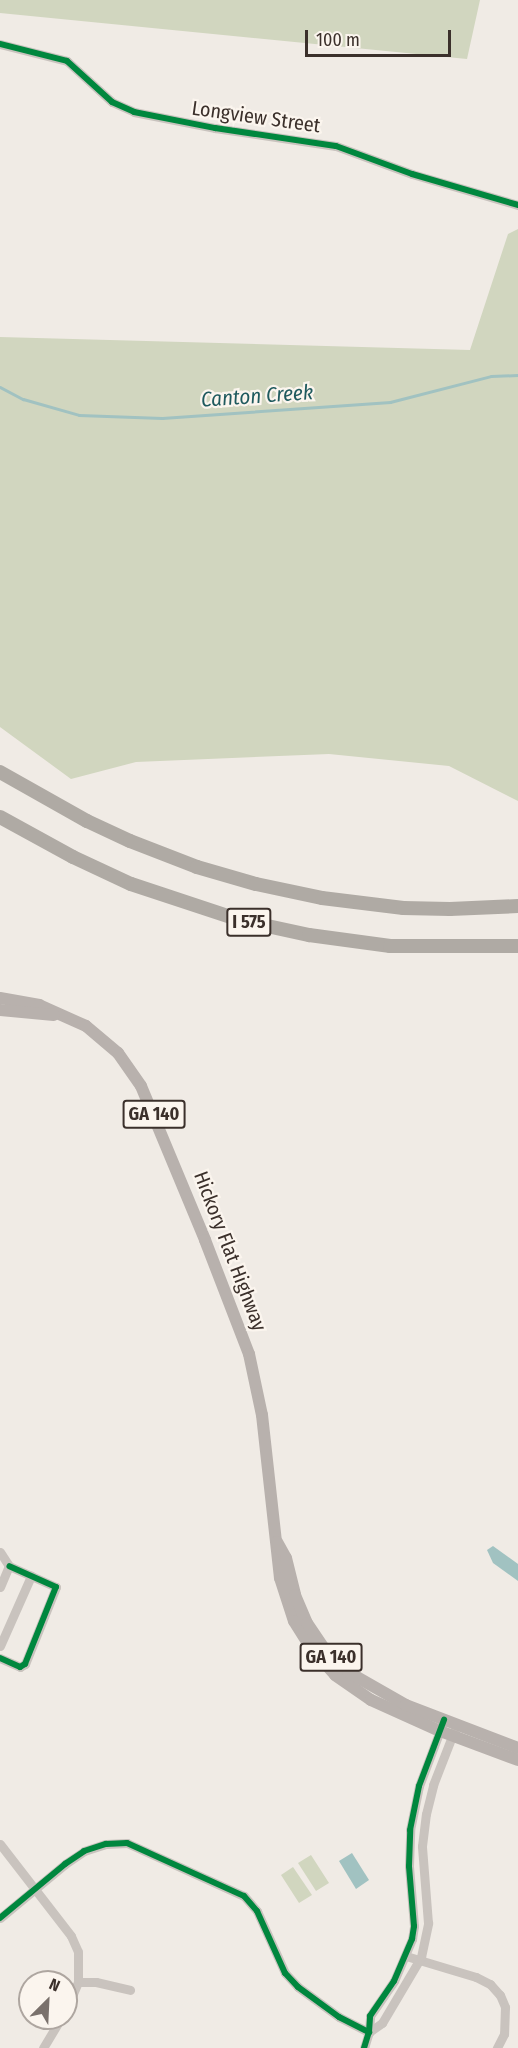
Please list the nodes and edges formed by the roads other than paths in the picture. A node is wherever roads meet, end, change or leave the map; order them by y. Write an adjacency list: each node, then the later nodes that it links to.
1 (0, 44): 2 (street, Longview Street)
2 (518, 205)
3 (0, 772): 5 (highway, I 575)
4 (0, 817): 6 (highway, I 575)
5 (518, 906)
6 (518, 946)
7 (0, 998): 9 (main road, Hickory Flat Highway / GA 140)
8 (0, 1010): 9 (main road, Hickory Flat Highway / GA 140)
9 (64, 1016): 16 (main road, Hickory Flat Highway / GA 140)
10 (0, 1552): 11 (street)
11 (9, 1566): 12 (street); 13 (street)
12 (31, 1576): 14 (street); 15 (street)
13 (0, 1587)
14 (0, 1646)
15 (0, 1658)
16 (442, 1726): 17 (main road, Hickory Flat Highway / GA 140); 23 (street)
17 (454, 1730): 18 (main road, Hickory Flat Highway / GA 140); 19 (main road, Hickory Flat Highway / GA 140); 24 (street)
18 (518, 1748)
19 (518, 1760)
20 (0, 1844): 21 (street)
21 (36, 1888): 22 (street); 25 (street); 29 (street)
22 (0, 1918)
23 (406, 1956): 24 (street); 29 (street)
24 (419, 1961): 29 (street); 32 (street)
25 (78, 1970)
26 (78, 1982): 27 (street)
27 (130, 1990)
28 (54, 2030): 30 (street)
29 (369, 2032): 31 (street)
30 (43, 2048)
31 (364, 2048)
32 (497, 2048)

